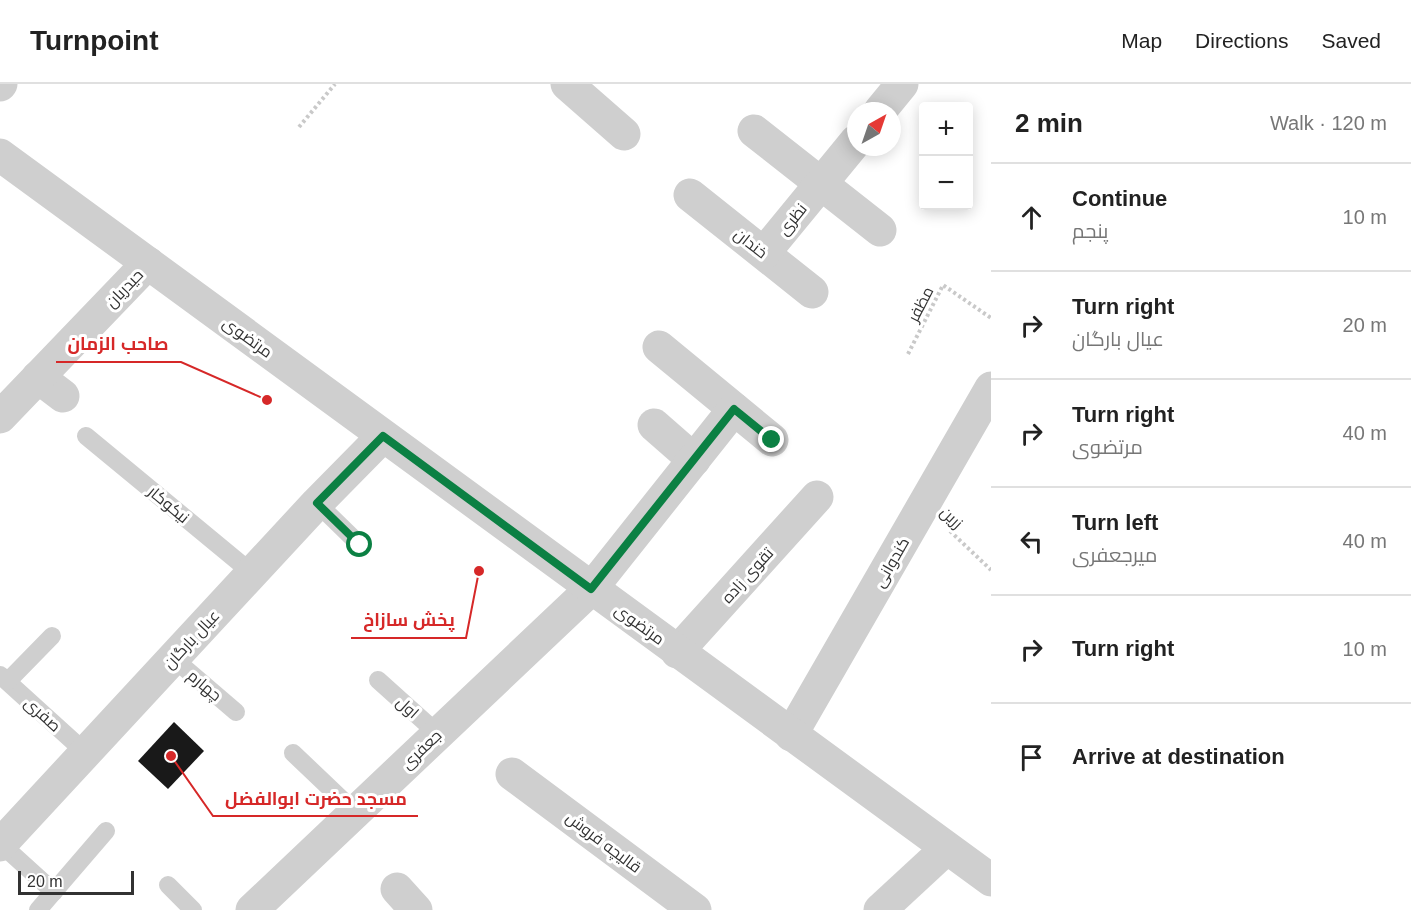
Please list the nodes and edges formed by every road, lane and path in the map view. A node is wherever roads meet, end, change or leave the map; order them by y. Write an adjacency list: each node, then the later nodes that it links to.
1 (335, 84): 5 (path)
2 (567, 84): 7 (street)
3 (903, 84): 4 (street)
4 (888, 102)
5 (299, 127)
6 (754, 131): 10 (street)
7 (624, 134)
8 (847, 152): 10 (street, نظری)
9 (0, 155): 14 (street, مرتضوی)
10 (821, 184): 12 (street); 13 (street, نظری)
11 (690, 195): 13 (street, خندان)
12 (880, 230)
13 (764, 253): 15 (street, خندان)
14 (148, 263): 21 (street, حیدریان); 24 (street, مرتضوی)
15 (812, 292)
16 (991, 318): 18 (path, مظفر)
17 (659, 347): 20 (street)
18 (908, 354)
19 (991, 388): 29 (street, کندوانی)
20 (734, 409): 25 (street); 26 (street, جعفری)
21 (0, 417)
22 (654, 424): 26 (street)
23 (86, 436): 32 (lane, نیکوکار)
24 (383, 436): 28 (street, عیال بارگان); 33 (street, مرتضوی)
25 (772, 440)
26 (694, 460): 33 (street, جعفری)
27 (817, 497): 35 (street, تقوی زاده)
28 (317, 503): 30 (lane); 32 (street, عیال بارگان)
29 (923, 506): 31 (path, زرین); 41 (street, کندوانی)
30 (360, 545)
31 (991, 570)
32 (252, 573): 36 (street, عیال بارگان)
33 (591, 589): 35 (street, مرتضوی); 40 (street, جعفری)
34 (52, 636): 37 (lane)
35 (677, 652): 41 (street, مرتضوی)
36 (173, 658): 39 (lane, چهارم); 42 (street, عیال بارگان)
37 (4, 678): 42 (lane, صفری)
38 (378, 680): 40 (lane, اول)
39 (236, 712)
40 (437, 733): 45 (street, جعفری)
41 (791, 735): 48 (street, مرتضوی)
42 (86, 753): 47 (street, عیال بارگان)
43 (293, 753): 45 (lane)
44 (512, 774): 55 (street, قالیچه فروش)
45 (355, 812): 54 (street, جعفری)
46 (106, 831): 51 (lane)
47 (0, 844): 51 (lane)
48 (946, 849): 49 (street, مرتضوی); 56 (street)
49 (991, 880)
50 (168, 885): 53 (lane)
51 (54, 892): 52 (lane)
52 (38, 910)
53 (193, 910)
54 (252, 910)
55 (695, 910)
56 (880, 910)

